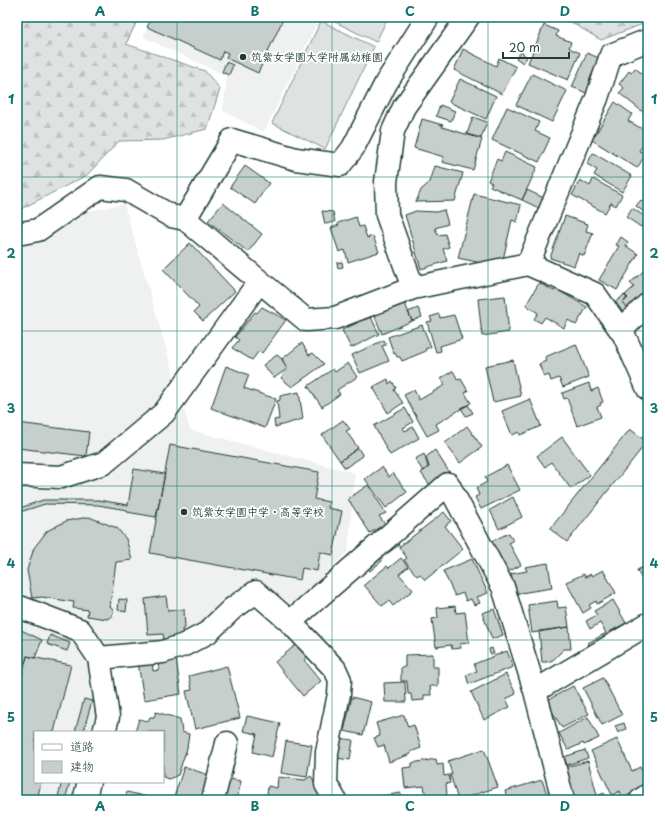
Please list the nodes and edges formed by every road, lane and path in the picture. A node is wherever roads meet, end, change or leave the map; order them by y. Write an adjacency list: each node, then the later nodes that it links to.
1 (428, 17): 4 (street)
2 (468, 17): 8 (street)
3 (648, 40): 6 (street)
4 (185, 219): 5 (street); 7 (street)
5 (17, 234)
6 (528, 264): 8 (street); 10 (street)
7 (259, 282): 8 (street); 12 (street)
8 (413, 288)
9 (648, 304): 10 (street)
10 (621, 330): 11 (street)
11 (648, 388)
12 (17, 475)
13 (17, 606): 16 (street)
14 (290, 622): 16 (street); 17 (street); 24 (street)
15 (648, 624): 17 (street)
16 (99, 658): 18 (street)
17 (535, 692): 25 (street)
18 (104, 731)
19 (227, 743): 23 (street)
20 (89, 783): 22 (street)
21 (648, 795): 26 (street)
22 (84, 800)
23 (213, 800)
24 (335, 800)
25 (563, 800)
26 (641, 800)

